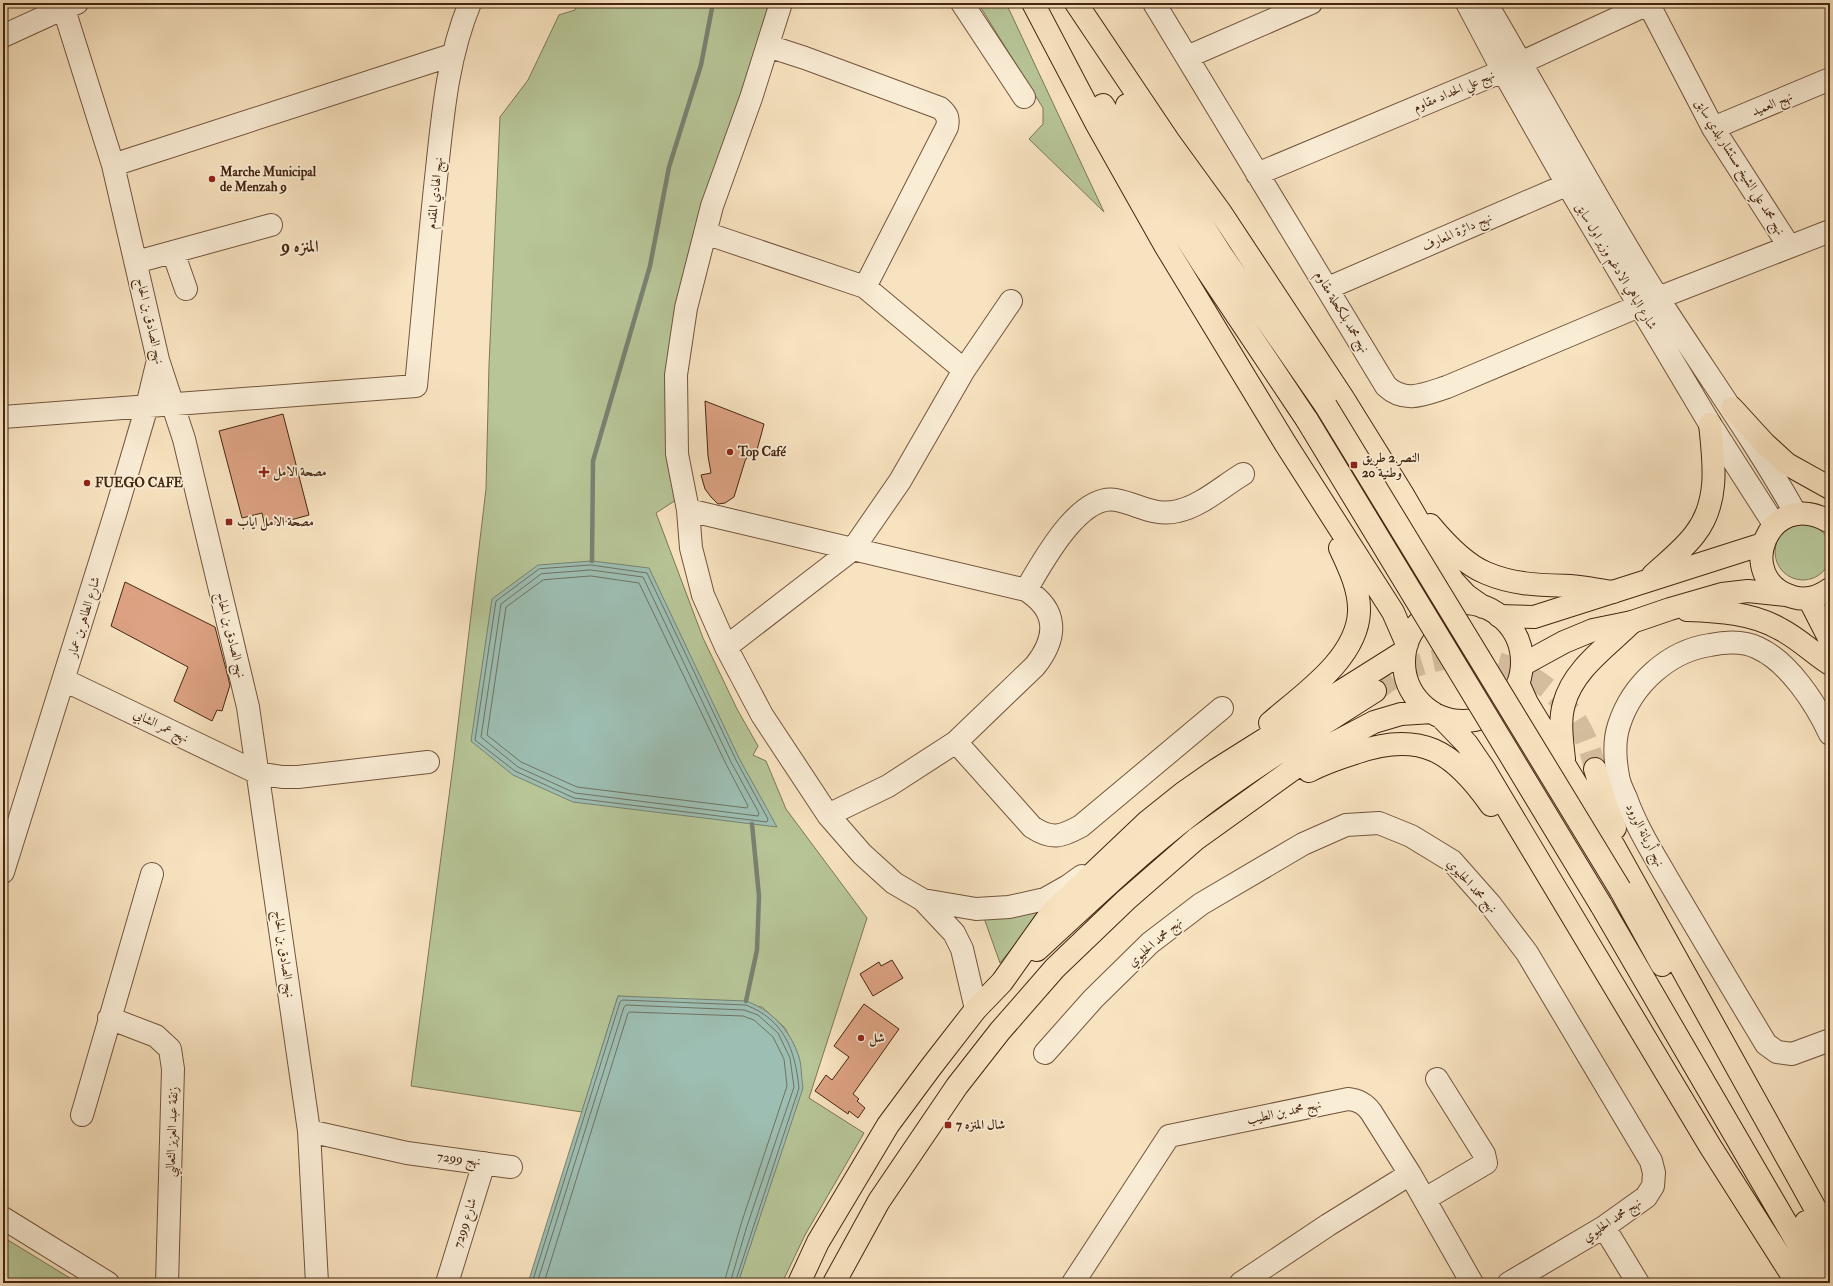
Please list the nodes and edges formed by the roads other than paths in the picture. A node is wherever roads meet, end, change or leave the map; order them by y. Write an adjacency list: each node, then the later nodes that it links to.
1 (470, 3): 16 (street, نهج الهادي المقدم)
2 (781, 3): 15 (street)
3 (962, 3): 20 (street)
4 (1034, 3): 43 (main road)
5 (1041, 3): 114 (main road, bridge)
6 (1068, 3): 101 (main road, bridge)
7 (1076, 3): 46 (main road)
8 (1154, 3): 17 (street, نهج محمد بلكحلة مقاوم)
9 (1311, 3): 17 (street)
10 (1467, 3): 18 (street, شارع الباهي الادغم وزير اول سابق)
11 (1486, 3): 18 (street, شارع الباهي الادغم وزير اول سابق)
12 (1648, 3): 18 (street, نهج علي الحداد مقاوم); 21 (street, نهج محمد علي الشيخ مستشار بلدي سابق)
13 (68, 4): 14 (street); 22 (street, نهج الصادق بن الحاج)
14 (3, 36)
15 (768, 46): 27 (street); 31 (street)
16 (452, 55): 22 (street); 38 (street, نهج الهادي المقدم)
17 (1187, 57): 23 (street, نهج محمد بلكحلة مقاوم)
18 (1512, 66): 23 (street, نهج علي الحداد مقاوم); 24 (street, شارع الباهي الادغم وزير اول سابق)
19 (1830, 79): 21 (street, نهج العميد)
20 (1024, 97)
21 (1713, 128): 28 (street, نهج محمد علي الشيخ مستشار بلدي سابق)
22 (113, 166): 30 (street, نهج الصادق بن الحاج)
23 (1257, 174): 32 (street, نهج محمد بلكحلة مقاوم)
24 (1576, 180): 32 (street, نهج دائرة المعارف); 35 (street, شارع الباهي الادغم وزير اول سابق)
25 (271, 225): 29 (street)
26 (1830, 231): 28 (street, نهج محمد بلكحلة مقاوم)
27 (705, 233): 31 (street); 47 (street)
28 (1789, 246): 35 (street, نهج محمد بلكحلة مقاوم)
29 (173, 252): 30 (street); 33 (street)
30 (136, 262): 36 (street, نهج الصادق بن الحاج)
31 (865, 287): 37 (street)
32 (1328, 288): 35 (street, نهج محمد بلكحلة مقاوم)
33 (186, 289)
34 (1011, 301): 37 (street)
35 (1649, 302): 40 (street, شارع الباهي الادغم وزير اول سابق); 42 (street, شارع الباهي الادغم وزير اول سابق)
36 (158, 360): 38 (street, نهج الصادق بن الحاج); 39 (street, شارع الطاهر بن عمار)
37 (964, 370): 52 (street)
38 (173, 404): 39 (street); 77 (street, نهج الصادق بن الحاج)
39 (147, 406): 41 (street); 67 (street, شارع الطاهر بن عمار)
40 (1732, 408): 45 (main road); 48 (street, شارع الباهي الادغم وزير اول سابق)
41 (3, 417)
42 (1710, 424): 50 (street, شارع الباهي الادغم وزير اول سابق); 53 (main road)
43 (1285, 443): 64 (main road); 76 (main road)
44 (1243, 474): 55 (street)
45 (1830, 488)
46 (1402, 494): 56 (main road); 60 (main road)
47 (688, 510): 52 (street); 63 (street)
48 (1796, 514): 49 (main road); 50 (main road)
49 (1830, 522)
50 (1774, 524): 51 (main road)
51 (1762, 544): 53 (main road); 57 (main road)
52 (853, 549): 55 (street); 63 (street)
53 (1646, 580): 56 (main road)
54 (1830, 589): 58 (main road)
55 (1026, 590): 72 (street)
56 (1613, 592): 60 (main road)
57 (1786, 595): 58 (main road); 59 (main road)
58 (1809, 598): 62 (main road)
59 (1670, 609): 61 (main road); 65 (main road)
60 (1491, 611): 64 (main road); 66 (main road)
61 (1632, 622): 66 (main road); 74 (main road)
62 (1830, 640)
63 (726, 647): 79 (street)
64 (1406, 647): 70 (main road); 76 (main road)
65 (1830, 664)
66 (1520, 674): 70 (main road); 74 (main road)
67 (64, 680): 77 (street, نهج عمر الشابي); 81 (street, شارع الطاهر بن عمار)
68 (1375, 691): 85 (main road)
69 (1222, 708): 72 (street)
70 (1436, 715): 78 (main road); 84 (main road)
71 (1830, 734): 88 (street, نهج أريانة الورود)
72 (956, 742): 79 (street)
73 (428, 762): 77 (street, نهج عمر الشابي)
74 (1564, 762): 91 (main road)
75 (1595, 769): 91 (main road)
76 (1216, 770): 80 (main road)
77 (258, 773): 93 (street, نهج الصادق بن الحاج)
78 (1239, 808): 84 (main road); 107 (main road)
79 (828, 815): 83 (street)
80 (1117, 850): 83 (street); 85 (main road)
81 (3, 872)
82 (152, 874): 87 (street)
83 (923, 900): 86 (street)
84 (1593, 951): 113 (main road)
85 (1002, 982): 86 (main road)
86 (976, 1010): 106 (main road)
87 (110, 1018): 92 (street); 103 (street, زنقة عبد العزيز الثعالبي)
88 (1830, 1040)
89 (1045, 1053): 99 (street, نهج محمد الحليوي)
90 (1436, 1079): 97 (street)
91 (1753, 1096): 100 (main road)
92 (82, 1115)
93 (308, 1131): 94 (street, نهج 7299); 104 (street, نهج الصادق بن الحاج)
94 (484, 1163): 95 (street, نهج 7299); 105 (street, شارع 7299)
95 (511, 1167)
96 (1410, 1174): 97 (street, نهج محمد بن الطيب); 108 (street, نهج محمد بن الطيب); 109 (street)
97 (1425, 1200): 110 (street, نهج محمد بن الطيب)
98 (3, 1218): 102 (street)
99 (1604, 1227): 111 (street, نهج محمد الحليوي); 112 (street)
100 (1830, 1235)
101 (1830, 1264)
102 (108, 1283)
103 (167, 1283)
104 (317, 1283)
105 (447, 1283)
106 (799, 1283)
107 (834, 1283)
108 (1072, 1283)
109 (1241, 1283)
110 (1472, 1283)
111 (1509, 1283)
112 (1638, 1283)
113 (1797, 1283)
114 (1821, 1283)

